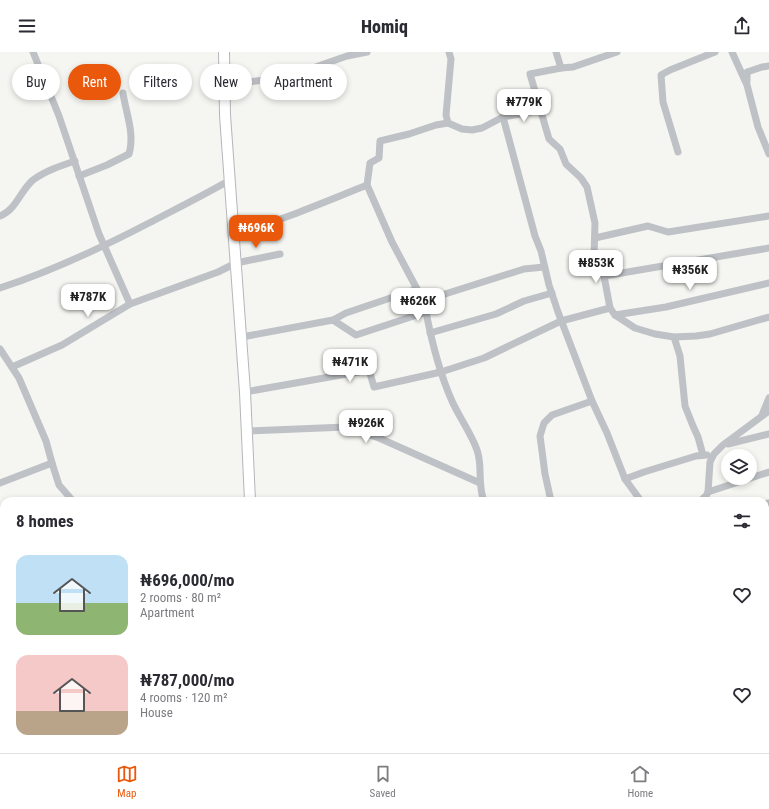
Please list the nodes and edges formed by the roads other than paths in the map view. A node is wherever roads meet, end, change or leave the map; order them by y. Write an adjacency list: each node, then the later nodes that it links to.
1 (33, 52): 21 (street)
2 (224, 52): 9 (street)
3 (366, 52): 12 (street)
4 (449, 52): 18 (street)
5 (556, 52): 11 (street)
6 (617, 52): 11 (street)
7 (715, 52): 19 (street)
8 (732, 52): 13 (street)
9 (224, 64)
10 (769, 66): 13 (street)
11 (561, 68): 16 (street)
12 (252, 82)
13 (747, 85): 20 (street)
14 (123, 93): 22 (street)
15 (225, 100): 23 (street)
16 (541, 110): 17 (street); 28 (street)
17 (503, 117): 18 (street); 33 (street)
18 (448, 123): 24 (street)
19 (678, 152)
20 (769, 154)
21 (75, 162): 22 (street); 25 (street)
22 (79, 176): 29 (street)
23 (230, 180): 27 (street); 29 (street)
24 (367, 185): 27 (street); 37 (street)
25 (0, 216)
26 (769, 216): 28 (street)
27 (234, 234): 32 (street)
28 (595, 238): 34 (street)
29 (104, 246): 36 (street); 39 (street)
30 (769, 248): 34 (street)
31 (280, 254): 32 (street)
32 (236, 263): 39 (street); 47 (street)
33 (544, 267): 38 (street); 41 (street)
34 (604, 276): 40 (street)
35 (769, 282): 42 (street)
36 (0, 288)
37 (417, 289): 41 (street); 44 (street)
38 (552, 293): 45 (street); 46 (street)
39 (130, 304): 50 (street)
40 (610, 308): 42 (street); 45 (street)
41 (424, 309): 44 (street); 46 (street)
42 (615, 315): 48 (street)
43 (769, 317): 48 (street)
44 (333, 320): 47 (street)
45 (561, 321): 51 (street); 54 (street)
46 (430, 333): 51 (street)
47 (242, 337): 52 (street)
48 (674, 337): 61 (street)
49 (0, 349): 50 (street)
50 (12, 368): 62 (street)
51 (441, 372): 52 (street); 66 (street)
52 (246, 392): 57 (street)
53 (769, 398): 56 (street)
54 (592, 401): 64 (street); 71 (street)
55 (769, 411): 56 (street)
56 (761, 417): 59 (street)
57 (248, 431): 66 (street); 69 (street)
58 (769, 434): 59 (street)
59 (723, 445): 60 (street)
60 (714, 454): 61 (street); 67 (street)
61 (703, 455): 64 (street)
62 (52, 463): 65 (street); 68 (street)
63 (769, 472): 67 (street)
64 (625, 479): 72 (street)
65 (0, 483)
66 (480, 483): 70 (street)
67 (708, 492): 73 (street)
68 (70, 497)
69 (250, 497)
70 (482, 497)
71 (550, 497)
72 (638, 497)
73 (705, 497)

